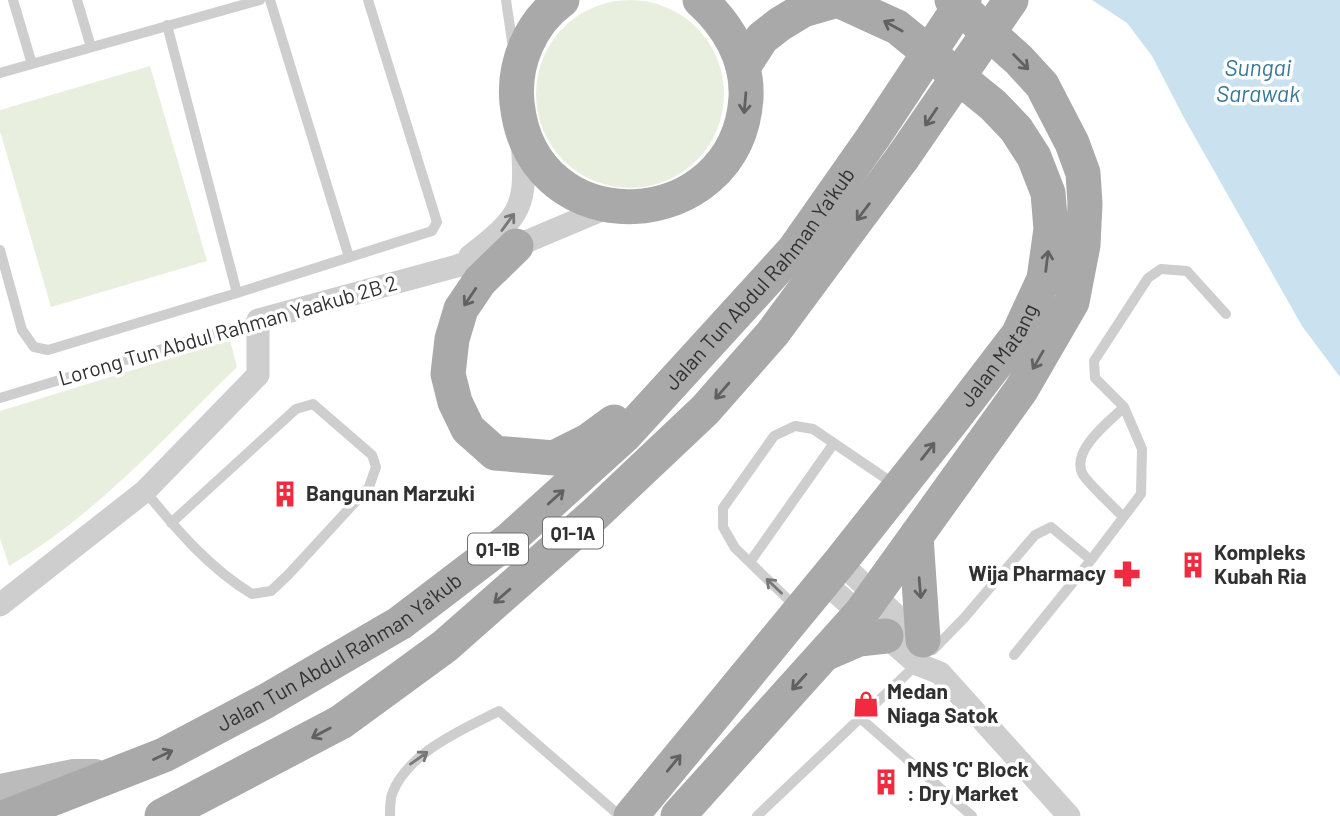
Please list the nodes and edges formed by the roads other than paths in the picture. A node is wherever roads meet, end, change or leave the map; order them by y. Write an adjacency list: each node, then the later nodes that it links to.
1 (13, 0): 14 (lane)
2 (76, 0): 13 (lane)
3 (260, 0): 12 (lane)
4 (270, 0): 22 (lane)
5 (368, 0): 22 (lane)
6 (506, 0): 17 (lane)
7 (562, 0): 17 (main road)
8 (700, 0): 15 (main road)
9 (952, 0): 35 (main road, Jalan Matang, one-way to 35)
10 (964, 0): 27 (main road, Jalan Tun Abdul Rahman Ya'kub / Q1-1B, bridge)
11 (1011, 0): 48 (main road, Jalan Tun Abdul Rahman Ya'kub / Q1-1A, one-way to 48, bridge)
12 (167, 25): 13 (lane); 24 (lane)
13 (91, 47): 14 (lane)
14 (32, 64): 16 (lane)
15 (743, 67): 19 (main road, one-way to 19); 31 (main road, Jalan Matang, one-way to 15)
16 (0, 73)
17 (517, 78): 18 (main road)
18 (521, 128): 19 (main road); 23 (street, one-way to 18)
19 (611, 206): 20 (street, Lorong Tun Abdul Rahman Yaakub 2B 2)
20 (516, 246): 23 (street, Lorong Tun Abdul Rahman Yaakub 2B 2); 27 (main road, one-way to 27)
21 (0, 250): 24 (lane)
22 (349, 257): 24 (lane)
23 (457, 266): 26 (street, Lorong Tun Abdul Rahman Yaakub 2B 2)
24 (237, 293)
25 (1226, 314): 29 (lane)
26 (258, 320): 28 (lane, Lorong Tun Abdul Rahman Yaakub 2B 2); 32 (street)
27 (680, 375): 45 (main road, Jalan Tun Abdul Rahman Ya'kub / Q1-1B, one-way to 27)
28 (0, 398)
29 (1124, 407): 33 (lane); 33 (lane)
30 (834, 443): 31 (lane); 37 (lane); 37 (lane)
31 (899, 488): 38 (main road, Jalan Matang)
32 (145, 491): 34 (lane); 39 (street)
33 (1123, 517): 36 (lane)
34 (171, 523): 34 (lane)
35 (916, 537): 41 (main road, Jalan Matang); 42 (main road, one-way to 42)
36 (1091, 560): 42 (lane); 43 (lane)
37 (750, 562): 40 (lane, one-way to 37)
38 (832, 572): 40 (main road, Jalan Matang); 41 (street)
39 (0, 605)
40 (799, 610): 51 (main road, Jalan Matang, one-way to 40)
41 (874, 614): 42 (street); 42 (street); 52 (main road, one-way to 52)
42 (924, 651): 44 (lane); 55 (street)
43 (1014, 655)
44 (859, 717): 53 (lane); 54 (lane)
45 (116, 775): 46 (street); 47 (main road, Jalan Tun Abdul Rahman Ya'kub / Q1-1B)
46 (0, 790)
47 (8, 816)
48 (162, 816)
49 (390, 816): 50 (lane, one-way to 50)
50 (620, 816)
51 (631, 816)
52 (678, 816)
53 (757, 816)
54 (972, 816)
55 (1069, 816)

